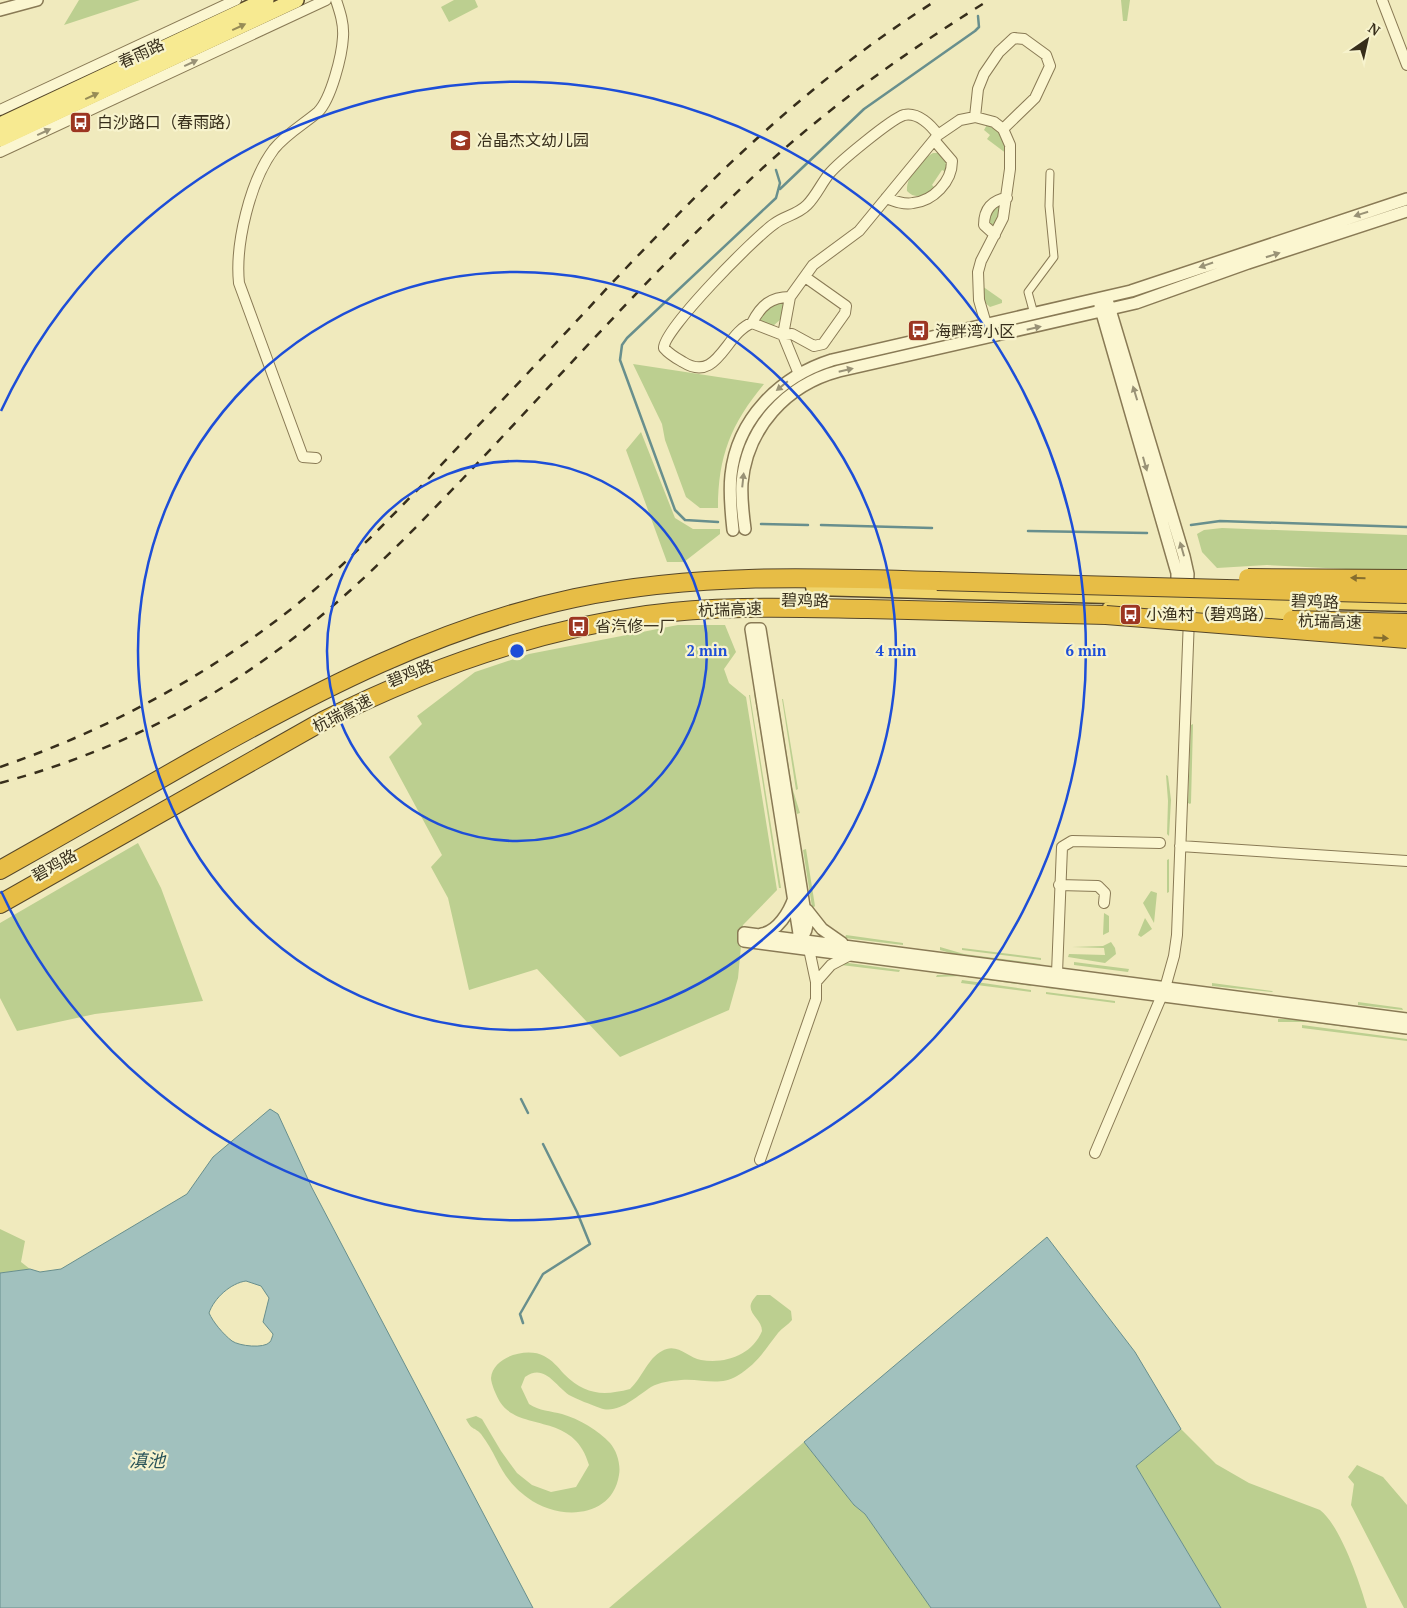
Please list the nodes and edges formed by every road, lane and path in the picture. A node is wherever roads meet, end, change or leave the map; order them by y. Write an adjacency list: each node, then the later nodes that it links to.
1 (37, 0): 8 (street)
2 (236, 0): 10 (street)
3 (266, 0): 12 (main road, 春雨路)
4 (296, 0): 15 (main road, 春雨路, one-way to 4)
5 (326, 0): 16 (street, one-way to 5)
6 (336, 0): 32 (street)
7 (1382, 0): 9 (street)
8 (0, 10)
9 (1407, 65)
10 (0, 110)
11 (975, 117): 13 (street); 13 (street); 14 (street)
12 (0, 125)
13 (1002, 129): 19 (street)
14 (936, 138): 18 (street); 18 (street); 28 (street)
15 (0, 139)
16 (0, 152)
17 (1050, 173): 27 (street)
18 (886, 198): 23 (street)
19 (1007, 198): 22 (street); 22 (street)
20 (1407, 199): 25 (street, one-way to 25)
21 (1407, 211): 26 (street, one-way to 21)
22 (995, 235): 29 (street)
23 (804, 277): 24 (street); 30 (street)
24 (790, 297): 28 (street); 30 (street)
25 (1102, 298): 26 (street); 27 (street)
26 (1106, 311): 31 (street, one-way to 26); 36 (street)
27 (1034, 314): 29 (street)
28 (752, 323): 30 (street)
29 (986, 324): 31 (street)
30 (783, 335): 31 (street)
31 (799, 374)
32 (316, 458)
33 (1407, 579): 34 (highway, one-way to 34, bridge)
34 (936, 581): 35 (highway, 杭瑞高速, bridge); 45 (highway, 杭瑞高速)
35 (1407, 594)
36 (1184, 601): 37 (highway, 碧鸡路); 39 (highway, 碧鸡路); 43 (street); 46 (highway, 碧鸡路); 48 (highway, 碧鸡路)
37 (1407, 603)
38 (1106, 615): 40 (highway, 杭瑞高速, bridge); 41 (highway, one-way to 41, bridge); 51 (highway, 杭瑞高速)
39 (1407, 616)
40 (1407, 623)
41 (1407, 639)
42 (1160, 843): 47 (street)
43 (1180, 846): 44 (street); 60 (street)
44 (1407, 861)
45 (0, 870)
46 (0, 879)
47 (1059, 884): 50 (street); 58 (street)
48 (0, 895)
49 (798, 900): 49 (street); 52 (street); 53 (street); 56 (street)
50 (1104, 903)
51 (0, 904)
52 (758, 934): 53 (street); 54 (street)
53 (800, 940): 54 (street); 56 (street); 57 (street)
54 (788, 947): 55 (street)
55 (809, 949): 57 (street); 59 (street)
56 (848, 950): 57 (street); 58 (street); 59 (street); 60 (street)
57 (821, 951)
58 (1057, 973): 60 (street)
59 (816, 982): 64 (street)
60 (1163, 992): 61 (street); 62 (street); 63 (street)
61 (1407, 1019)
62 (1407, 1028)
63 (1095, 1153)
64 (760, 1160)

